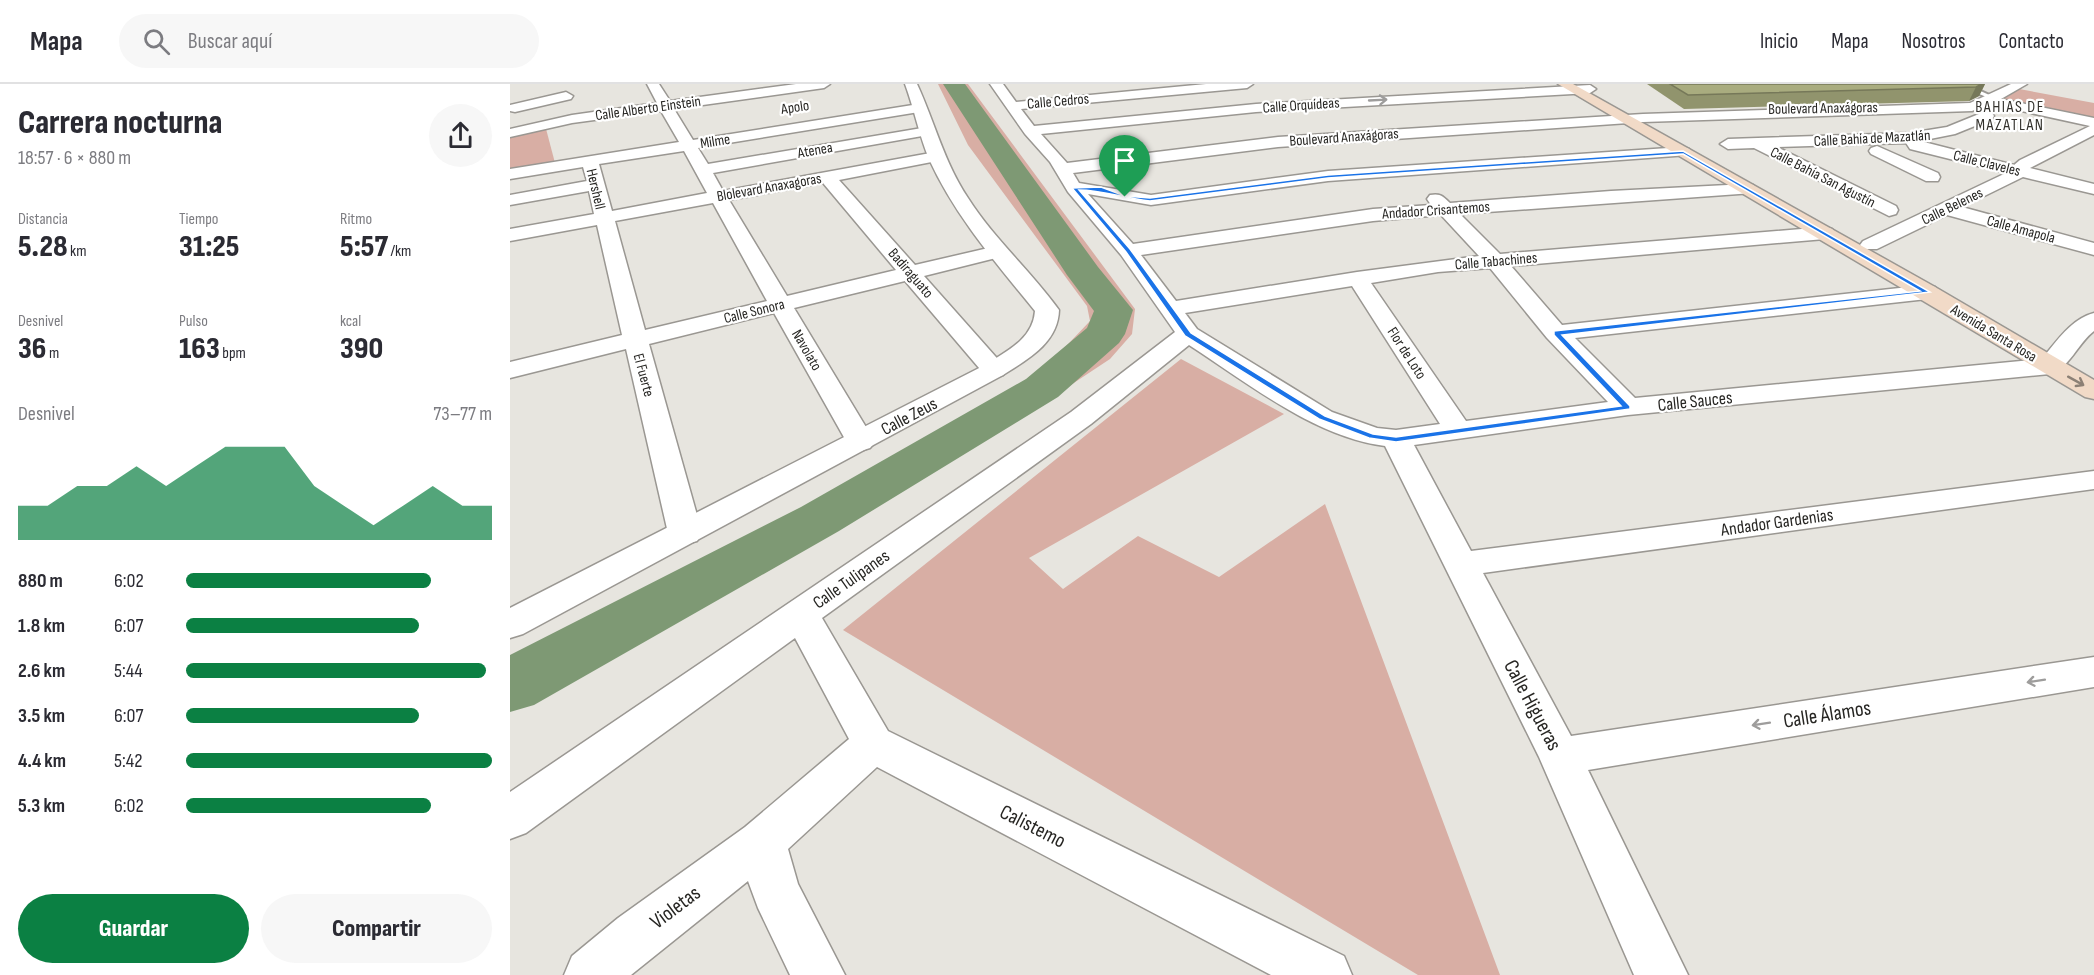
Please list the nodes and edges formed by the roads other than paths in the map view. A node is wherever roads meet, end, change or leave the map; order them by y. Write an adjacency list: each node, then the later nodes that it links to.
1 (824, 84): 8 (street, Calle Alberto Einstein)
2 (1001, 84): 15 (street)
3 (1244, 84): 15 (street, Calle Cedros); 16 (street)
4 (1959, 84): 10 (lane)
5 (2021, 84): 12 (street, Boulevard Anaxágoras)
6 (659, 87): 14 (street, Navolato)
7 (1577, 87): 16 (street, Calle Orquídeas, one-way to 7); 19 (main road, Avenida Santa Rosa)
8 (767, 88): 14 (street, Calle Alberto Einstein)
9 (564, 90): 11 (street); 17 (street); 20 (street)
10 (1974, 90): 12 (lane); 12 (lane)
11 (532, 91)
12 (1979, 100): 18 (street, Boulevard Anaxágoras); 21 (street); 26 (street, Calle Bahía de Mazatlán)
13 (915, 101): 31 (street, Milme); 33 (street, Calle Zeus); 36 (street, Atenea)
14 (666, 105): 20 (street, Calle Alberto Einstein); 31 (street, Navolato)
15 (1012, 106): 23 (street)
16 (1256, 108): 23 (street, Calle Orquídeas); 27 (street)
17 (510, 109)
18 (1848, 110): 19 (street, Boulevard Anaxágoras); 26 (street, Calle Claveles)
19 (1630, 116): 24 (street, Boulevard Anaxágoras); 32 (main road, Avenida Santa Rosa); 54 (main road, Avenida Santa Rosa)
20 (572, 119): 25 (street, Calle Alberto Einstein)
21 (2094, 122)
22 (2094, 129): 38 (street, Calle Belenes)
23 (1030, 131): 35 (street)
24 (1380, 131): 27 (street, Boulevard Anaxágoras); 37 (street)
25 (510, 133)
26 (1910, 138): 28 (street, Calle Bahía de Mazatlán); 38 (street, Calle Claveles)
27 (1276, 139): 35 (street, Boulevard Anaxágoras)
28 (1854, 140): 29 (street, Calle Bahía de Mazatlán); 41 (street)
29 (1758, 143): 30 (street, Calle Bahía de Mazatlán); 50 (street, Calle Bahía San Agustín)
30 (1728, 144)
31 (689, 145): 34 (street, Milme); 36 (street, Navolato)
32 (1683, 152): 37 (street); 44 (main road, Avenida Santa Rosa)
33 (936, 157): 40 (street, Blolevard Anaxagoras); 57 (street, Calle Zeus)
34 (590, 161): 39 (street, Milme); 42 (street, Hershell)
35 (1060, 165): 43 (street)
36 (703, 170): 46 (street, Navolato)
37 (1411, 170): 43 (street); 49 (street)
38 (2017, 171): 45 (street, Calle Claveles); 48 (street, Calle Belenes)
39 (510, 174)
40 (827, 177): 46 (street, Blolevard Anaxagoras); 59 (street, Badiraguato)
41 (1932, 177)
42 (596, 185): 47 (street); 51 (street, Hershell)
43 (1074, 188): 56 (street)
44 (1747, 189): 49 (street, Andador Crisantemos); 52 (main road, Avenida Santa Rosa)
45 (2094, 189)
46 (718, 196): 51 (street, Blolevard Anaxagoras); 62 (street, Navolato)
47 (510, 200)
48 (1947, 209): 54 (street, Calle Belenes); 55 (street, Calle Amapola)
49 (1445, 210): 56 (street, Andador Crisantemos); 58 (street)
50 (1889, 210)
51 (603, 218): 53 (street, Blolevard Anaxagoras); 66 (street, El Fuerte)
52 (1825, 233): 58 (street, Calle Tabachines); 61 (main road, Avenida Santa Rosa)
53 (510, 235)
54 (1870, 245): 67 (main road, Avenida Santa Rosa)
55 (2094, 249)
56 (1128, 251): 64 (street)
57 (997, 252): 59 (street, Calle Sonora); 69 (street, Calle Zeus)
58 (1495, 261): 60 (street, Calle Tabachines); 65 (street)
59 (911, 273): 62 (street, Calle Sonora); 69 (street, Badiraguato)
60 (1357, 278): 64 (street, Calle Tabachines); 72 (street, Flor de Loto)
61 (1927, 292): 65 (street); 67 (main road, Avenida Santa Rosa)
62 (781, 304): 66 (street, Calle Sonora); 74 (street, Navolato)
63 (2094, 320): 67 (street)
64 (1178, 322): 73 (street, Calle Sauces); 78 (street, Calle Tulipanes)
65 (1556, 333): 71 (street)
66 (635, 340): 68 (street, Calle Sonora); 76 (street, El Fuerte)
67 (2064, 359): 70 (main road, Avenida Santa Rosa, one-way to 70); 71 (street, Calle Sauces)
68 (510, 370)
69 (994, 370): 74 (street, Calle Zeus)
70 (2094, 391)
71 (1628, 407): 72 (street, Calle Sauces)
72 (1457, 429): 73 (street, Calle Sauces)
73 (1396, 439): 77 (street, Calle Higueras)
74 (860, 442): 76 (street, Calle Zeus)
75 (2094, 480): 77 (street, Andador Gardenias)
76 (685, 533): 79 (street, Calle Zeus)
77 (1460, 564): 82 (street, Calle Higueras)
78 (801, 614): 81 (street); 83 (street, Calle Tulipanes)
79 (510, 624)
80 (2094, 672): 82 (street, Calle Álamos, one-way to 82)
81 (873, 744): 84 (street, Violetas); 87 (street, Calistemo)
82 (1560, 756): 88 (street, Calle Higueras)
83 (510, 818)
84 (762, 842): 85 (street, Violetas); 86 (street)
85 (591, 975)
86 (818, 975)
87 (1325, 975)
88 (1661, 975)

